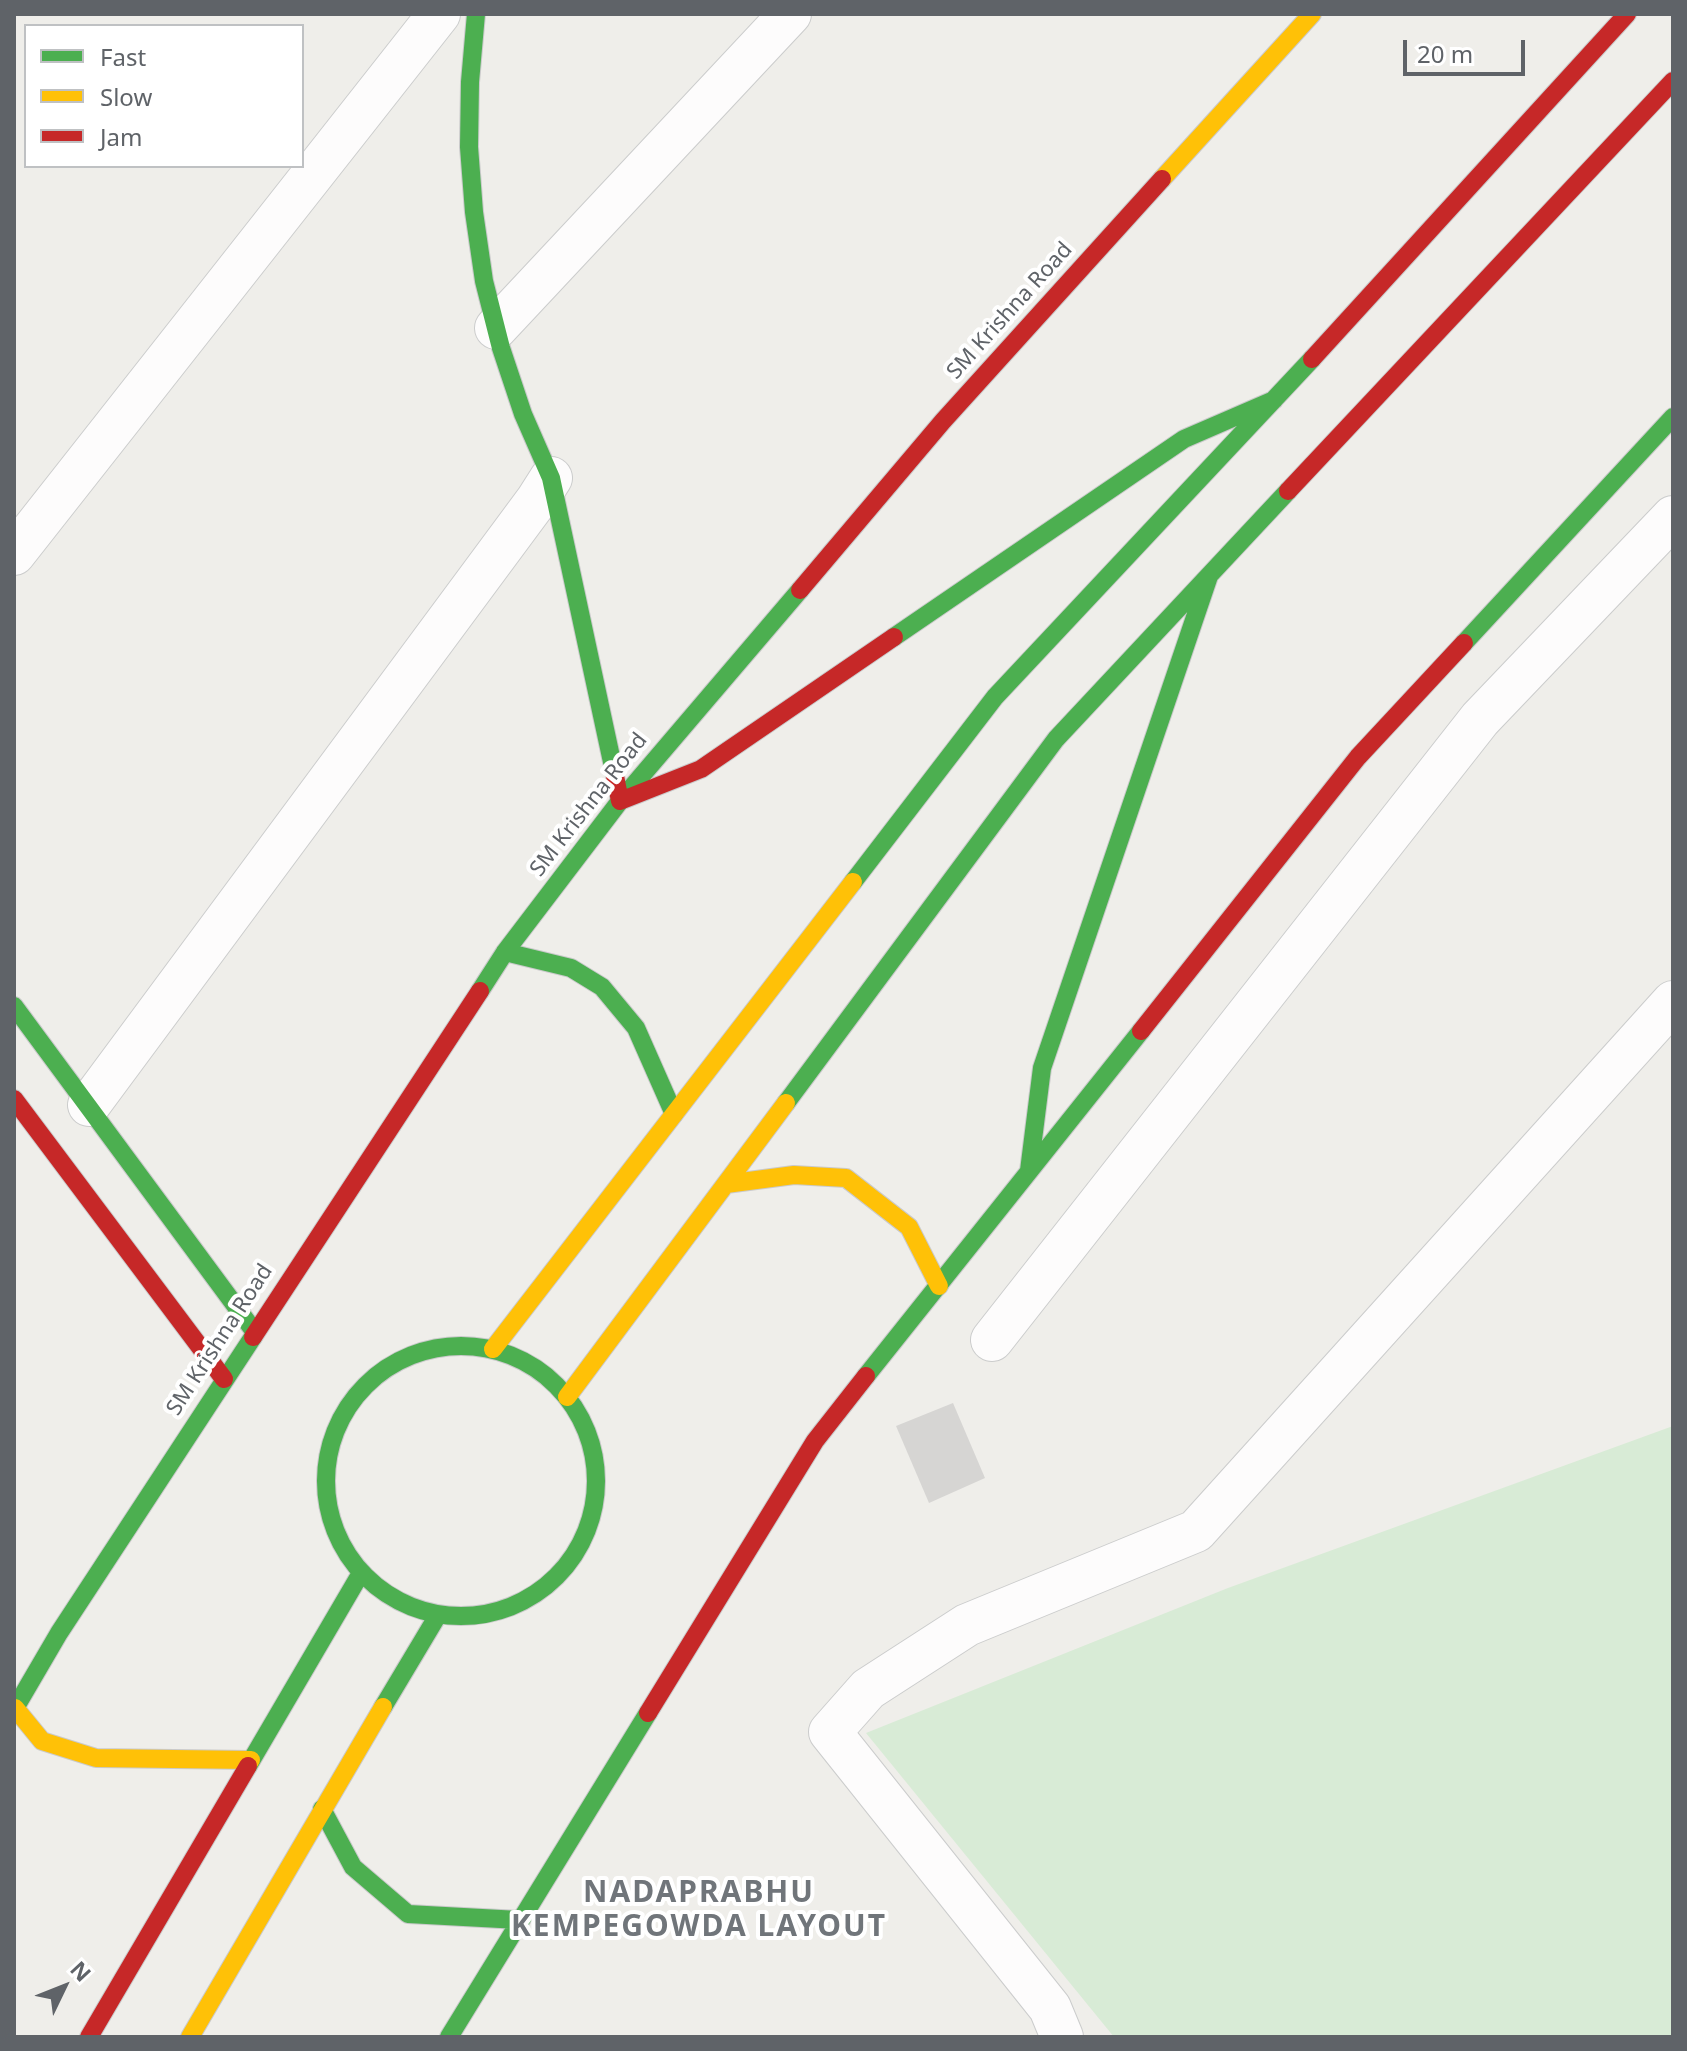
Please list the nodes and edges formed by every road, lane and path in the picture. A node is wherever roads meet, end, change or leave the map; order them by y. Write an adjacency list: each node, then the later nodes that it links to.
1 (439, 14): 12 (street)
2 (476, 14): 7 (main road)
3 (790, 14): 7 (street)
4 (1312, 14): 14 (main road, SM Krishna Road)
5 (1627, 14): 8 (main road)
6 (1673, 81): 13 (main road)
7 (496, 328): 10 (main road)
8 (1274, 400): 14 (main road); 20 (main road)
9 (1673, 417): 21 (main road)
10 (551, 478): 14 (main road); 19 (street)
11 (1673, 517): 25 (street)
12 (14, 554)
13 (1209, 576): 21 (main road); 22 (main road)
14 (620, 801): 15 (main road, SM Krishna Road)
15 (505, 952): 20 (main road); 24 (main road, SM Krishna Road)
16 (1673, 1002): 38 (street)
17 (14, 1006): 19 (main road)
18 (14, 1099): 27 (main road)
19 (89, 1105): 24 (main road)
20 (674, 1114): 26 (main road)
21 (1029, 1171): 23 (main road)
22 (726, 1184): 23 (main road); 28 (main road)
23 (939, 1286): 34 (main road)
24 (254, 1331): 27 (main road, SM Krishna Road)
25 (992, 1340)
26 (493, 1349): 28 (main road); 29 (main road)
27 (224, 1379): 31 (main road, SM Krishna Road)
28 (567, 1397): 30 (main road)
29 (361, 1573): 30 (main road); 32 (main road)
30 (438, 1615): 33 (main road)
31 (14, 1709): 32 (main road)
32 (251, 1760): 35 (main road)
33 (322, 1809): 34 (main road); 36 (main road)
34 (519, 1920): 37 (main road)
35 (89, 2037)
36 (190, 2037)
37 (449, 2037)
38 (1062, 2037)

